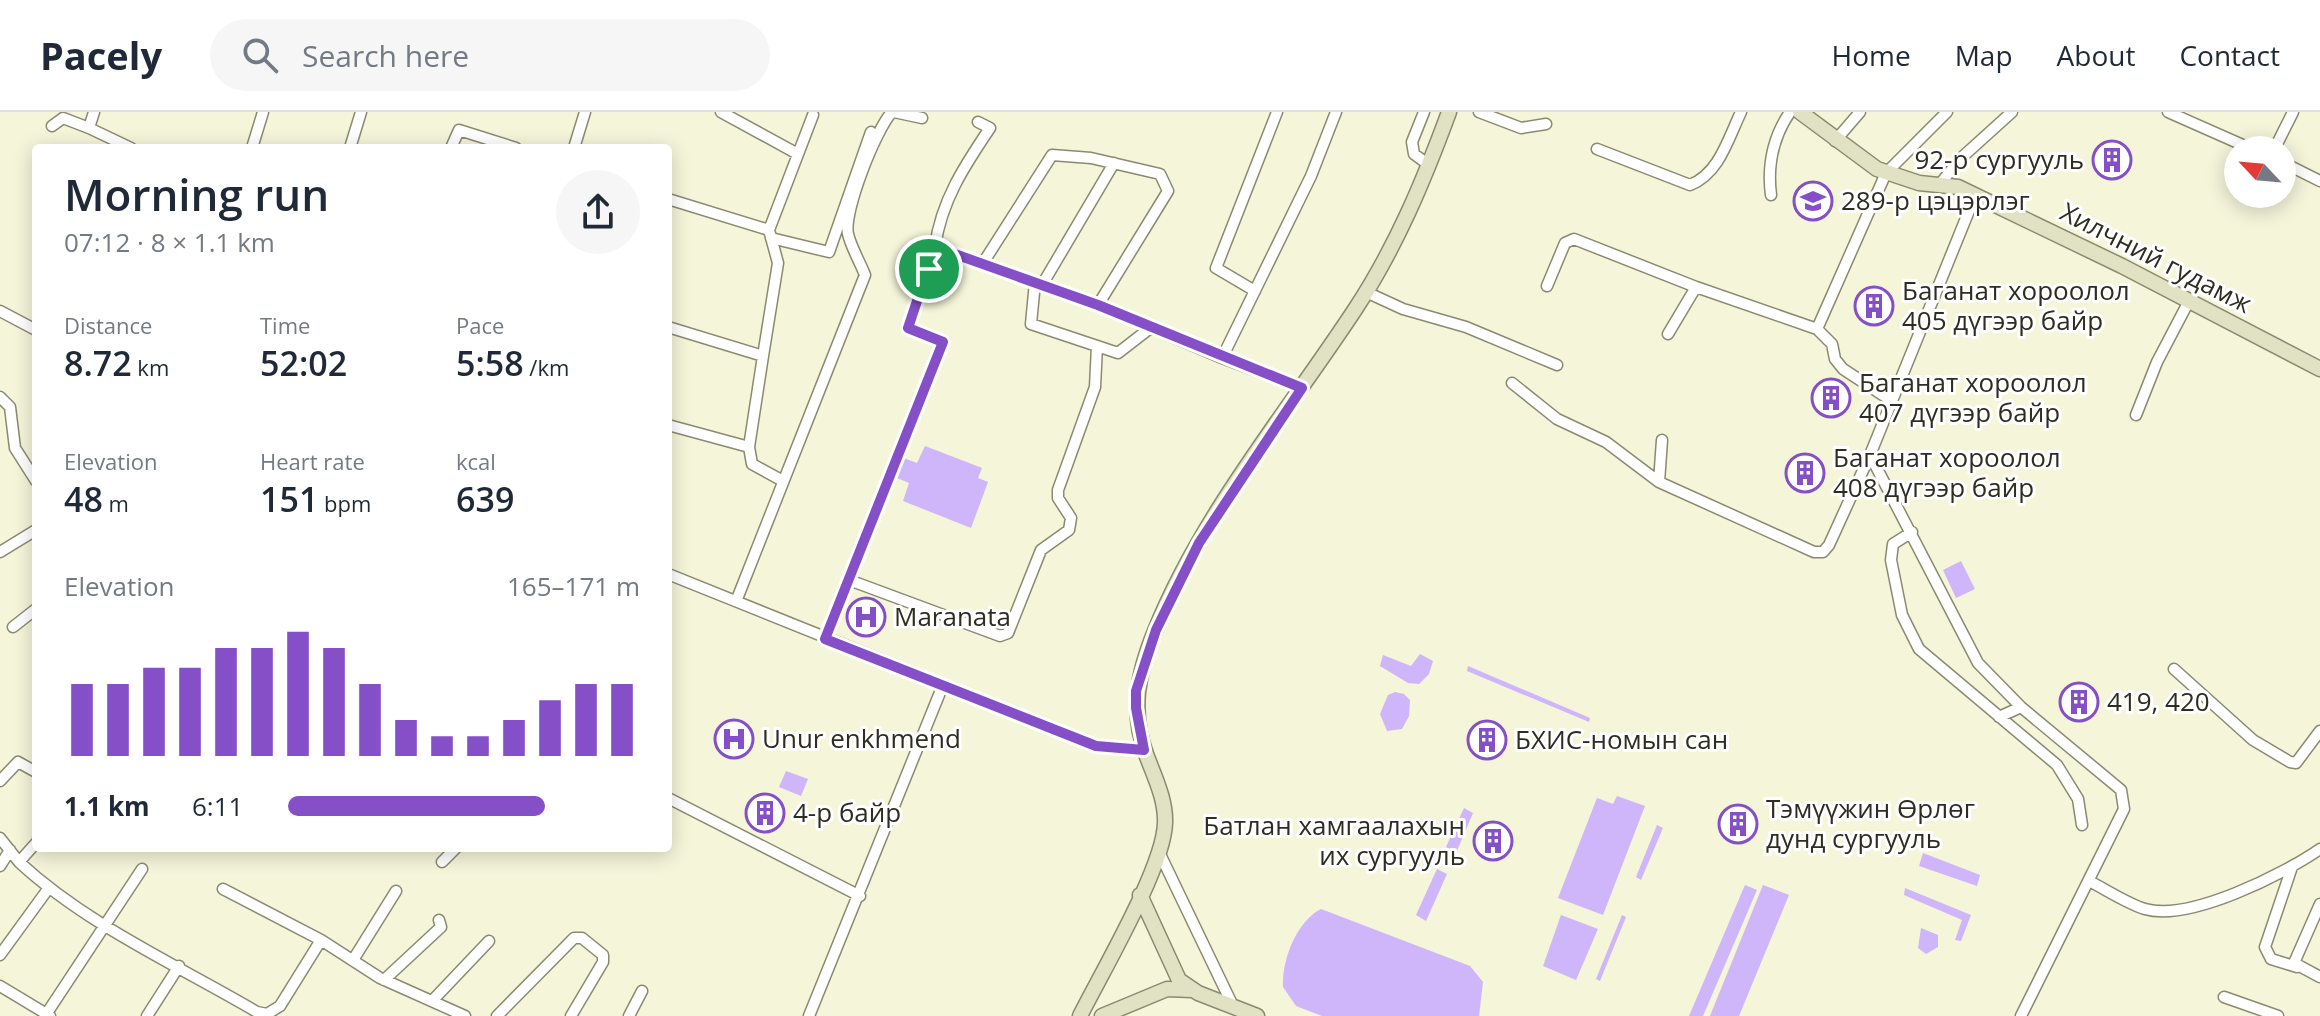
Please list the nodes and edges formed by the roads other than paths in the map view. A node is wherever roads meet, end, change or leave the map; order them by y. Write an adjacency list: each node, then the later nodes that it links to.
1 (94, 112): 25 (street)
2 (263, 112): 31 (street)
3 (361, 112): 32 (street)
4 (585, 112): 35 (street)
5 (721, 112): 37 (street)
6 (893, 112): 21 (street); 78 (street)
7 (1277, 112): 53 (street)
8 (1336, 112): 53 (street)
9 (1424, 112): 39 (street)
10 (1449, 112): 39 (main road)
11 (1479, 112): 23 (street)
12 (1741, 112): 36 (street)
13 (1790, 112): 44 (street)
14 (1800, 112): 29 (main road, Хилчний гудамж)
15 (1860, 112): 29 (street)
16 (1947, 112): 41 (street)
17 (2012, 112): 43 (street)
18 (2168, 112): 28 (street)
19 (2293, 112): 27 (street)
20 (813, 115): 37 (street)
21 (922, 118)
22 (978, 122): 48 (street)
23 (1546, 124)
24 (52, 126): 25 (street)
25 (89, 128): 30 (street)
26 (871, 132): 47 (street)
27 (2281, 136)
28 (2224, 137)
29 (1835, 141): 41 (main road, Хилчний гудамж)
30 (114, 144)
31 (253, 144)
32 (351, 144)
33 (453, 144): 34 (street)
34 (503, 144)
35 (575, 144)
36 (1597, 149)
37 (796, 153): 47 (street)
38 (1114, 163): 49 (street); 50 (street); 56 (street)
39 (1429, 165): 54 (main road)
40 (2296, 169): 42 (street)
41 (1886, 173): 43 (main road, Хилчний гудамж); 61 (street)
42 (2320, 181)
43 (1940, 184): 45 (main road, Хилчний гудамж)
44 (1771, 195)
45 (1975, 196): 55 (main road, Хилчний гудамж); 71 (street)
46 (672, 200): 47 (street)
47 (770, 234): 64 (street)
48 (935, 247): 49 (street); 84 (street)
49 (983, 263): 50 (street)
50 (1038, 284): 56 (street); 63 (street)
51 (1547, 286): 52 (street)
52 (1696, 287): 61 (street); 62 (street)
53 (1255, 291): 65 (street)
54 (1366, 292): 66 (street); 69 (main road)
55 (2189, 301): 67 (main road, Хилчний гудамж); 72 (street)
56 (1098, 305): 60 (street)
57 (0, 311): 58 (street)
58 (32, 328)
59 (672, 328): 64 (street)
60 (1149, 329): 63 (street); 65 (street)
61 (1817, 329): 71 (street)
62 (1668, 334)
63 (1097, 346): 84 (street)
64 (763, 356): 75 (street)
65 (1222, 358): 69 (street)
66 (1557, 365)
67 (2320, 369)
68 (1512, 383): 79 (street)
69 (1302, 388): 94 (main road)
70 (0, 397): 77 (street)
71 (1892, 401): 76 (street)
72 (2136, 415)
73 (672, 426): 75 (street)
74 (1662, 440): 79 (street)
75 (749, 447): 78 (street)
76 (1870, 455): 79 (street); 81 (street)
77 (32, 475)
78 (783, 481): 85 (street)
79 (1659, 482)
80 (32, 532): 82 (street)
81 (1912, 532): 91 (street); 92 (street)
82 (0, 552)
83 (672, 575): 85 (street)
84 (849, 580): 88 (street)
85 (737, 599): 88 (street)
86 (32, 612): 87 (street)
87 (13, 627)
88 (825, 639): 90 (street)
89 (2174, 669): 93 (street)
90 (943, 685): 94 (street); 115 (street)
91 (2021, 707): 92 (street); 110 (street)
92 (1999, 717): 98 (street)
93 (2320, 731)
94 (1144, 750): 104 (main road)
95 (32, 770): 96 (street)
96 (0, 781)
97 (672, 800): 115 (street)
98 (2082, 825)
99 (0, 838): 102 (street)
100 (32, 847): 105 (street)
101 (2320, 849): 108 (street)
102 (10, 850): 105 (street); 107 (street)
103 (452, 852): 106 (street)
104 (1159, 852): 114 (main road); 132 (street)
105 (19, 862): 111 (street)
106 (442, 862)
107 (0, 866)
108 (2292, 867): 110 (street); 124 (street)
109 (142, 869): 118 (street)
110 (2089, 881): 143 (street)
111 (48, 889): 118 (street); 121 (street)
112 (223, 889): 119 (street)
113 (396, 891): 122 (street)
114 (1140, 895): 129 (main road); 140 (main road)
115 (860, 896): 139 (street)
116 (2320, 904): 124 (street)
117 (439, 920): 126 (street)
118 (104, 924): 123 (street); 133 (street)
119 (321, 940): 122 (street); 123 (street)
120 (489, 941): 131 (street)
121 (0, 955)
122 (353, 960): 126 (street)
123 (179, 966): 134 (street)
124 (2297, 967): 125 (street)
125 (2320, 977)
126 (384, 980): 131 (street)
127 (0, 986): 133 (street)
128 (642, 991): 138 (street)
129 (1198, 993): 132 (main road); 141 (main road)
130 (2224, 997): 144 (street)
131 (432, 1001): 135 (street)
132 (1233, 1006): 142 (main road)
133 (48, 1015)
134 (147, 1016)
135 (465, 1016)
136 (497, 1016): 137 (street)
137 (571, 1016)
138 (629, 1016)
139 (809, 1016)
140 (1080, 1016)
141 (1102, 1016)
142 (1257, 1016)
143 (2021, 1016)
144 (2278, 1016)

